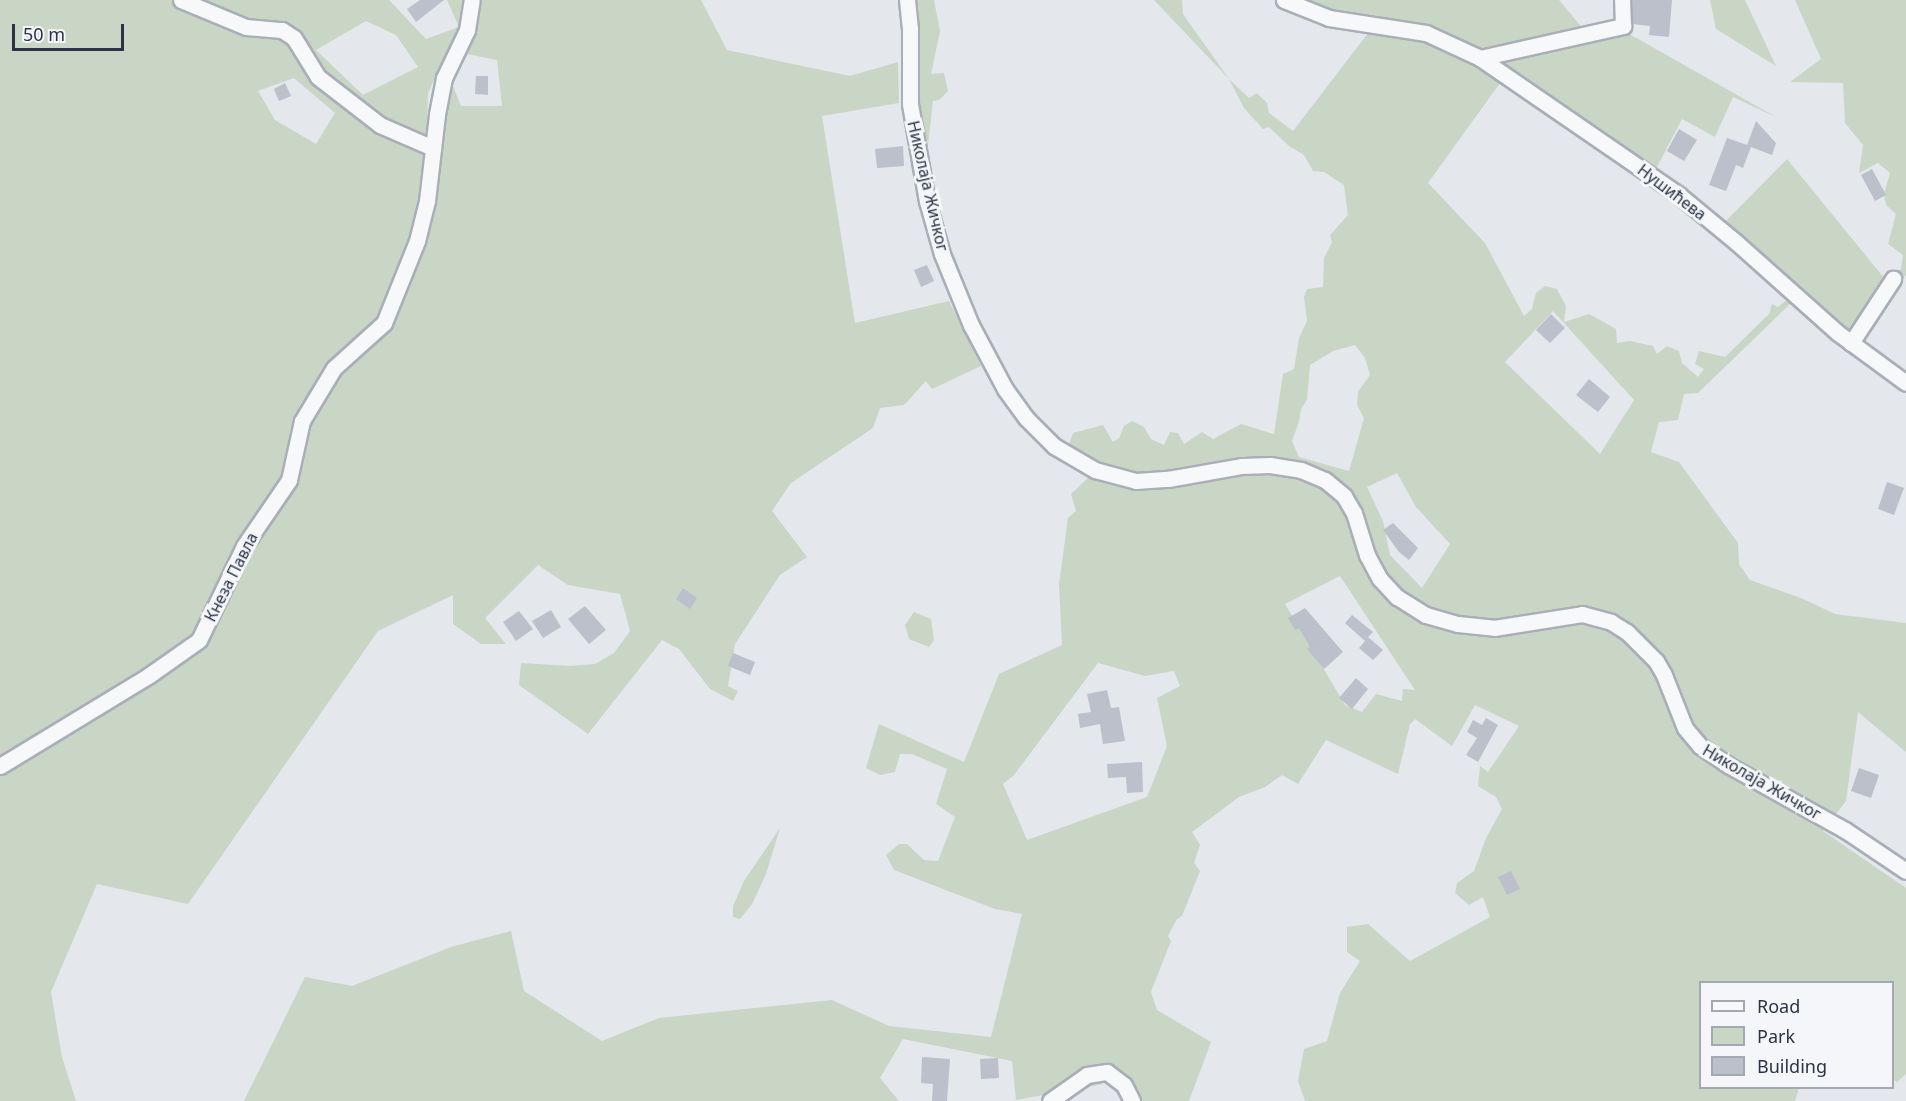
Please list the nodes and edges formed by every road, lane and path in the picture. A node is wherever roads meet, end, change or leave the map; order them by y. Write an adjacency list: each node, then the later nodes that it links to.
1 (181, 0): 7 (street)
2 (472, 0): 7 (street, Кнеза Павла)
3 (907, 0): 12 (street, Николаја Жичког)
4 (1284, 0): 6 (street, Нушићева)
5 (1622, 0): 6 (street)
6 (1480, 58): 9 (street, Нушићева)
7 (433, 148): 11 (street, Кнеза Павла)
8 (1893, 279): 9 (street)
9 (1851, 343): 10 (street, Нушићева)
10 (1906, 384)
11 (0, 766)
12 (1906, 871)
13 (1050, 1101): 14 (street)
14 (1132, 1101)

